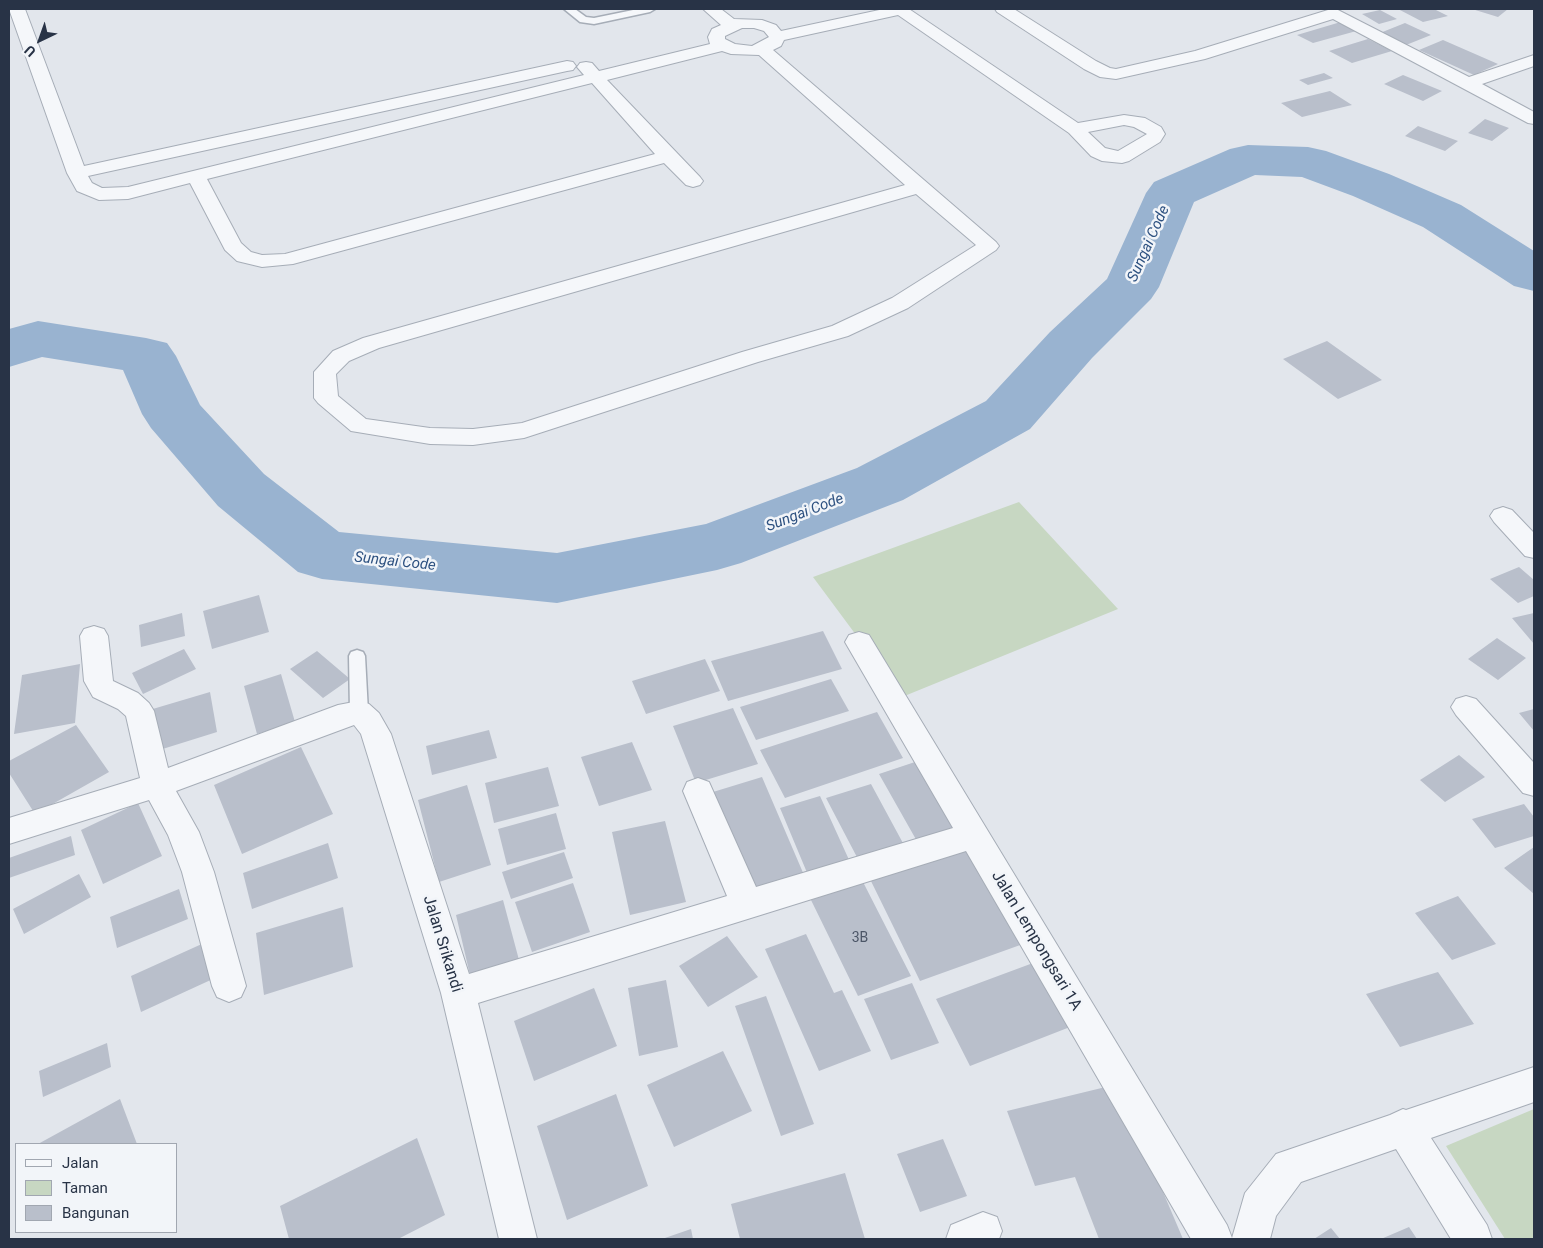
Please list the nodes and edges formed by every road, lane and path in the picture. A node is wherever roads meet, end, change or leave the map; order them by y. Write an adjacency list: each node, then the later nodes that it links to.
1 (17, 9): 24 (street)
2 (569, 9): 3 (lane)
3 (650, 9)
4 (711, 9): 10 (street)
5 (900, 9): 11 (street); 22 (street)
6 (1002, 9): 7 (street)
7 (1340, 11): 16 (street)
8 (781, 17): 9 (street)
9 (756, 23): 10 (street); 11 (street)
10 (724, 35): 12 (street); 14 (street); 15 (street)
11 (777, 37): 12 (street)
12 (762, 49): 27 (street)
13 (1534, 60): 16 (street)
14 (581, 63): 15 (street); 17 (street)
15 (597, 77): 19 (street); 23 (street)
16 (1467, 84): 20 (street)
17 (432, 95): 18 (street); 19 (street)
18 (388, 105): 21 (street); 24 (street)
19 (446, 114): 21 (street)
20 (1534, 120)
21 (403, 125): 25 (street)
22 (1075, 129)
23 (668, 156): 25 (street); 26 (street)
24 (77, 173): 25 (street)
25 (196, 176)
26 (693, 181)
27 (919, 187): 27 (street)
28 (1503, 516): 29 (street)
29 (1534, 550)
30 (94, 636): 35 (street)
31 (859, 642): 39 (street, Jalan Lempongsari 1A)
32 (357, 656): 34 (lane)
33 (1466, 707): 36 (street)
34 (359, 712): 35 (street); 42 (street, Jalan Srikandi)
35 (156, 784): 38 (street); 41 (street)
36 (1534, 784)
37 (698, 791): 40 (street)
38 (9, 831)
39 (974, 835): 40 (street); 46 (street, Jalan Lempongsari 1A)
40 (747, 904): 42 (street)
41 (229, 986)
42 (458, 993): 45 (street, Jalan Srikandi)
43 (1534, 1085): 44 (street)
44 (1403, 1127): 47 (street); 48 (street)
45 (518, 1239)
46 (1213, 1239)
47 (1250, 1239)
48 (1473, 1239)

